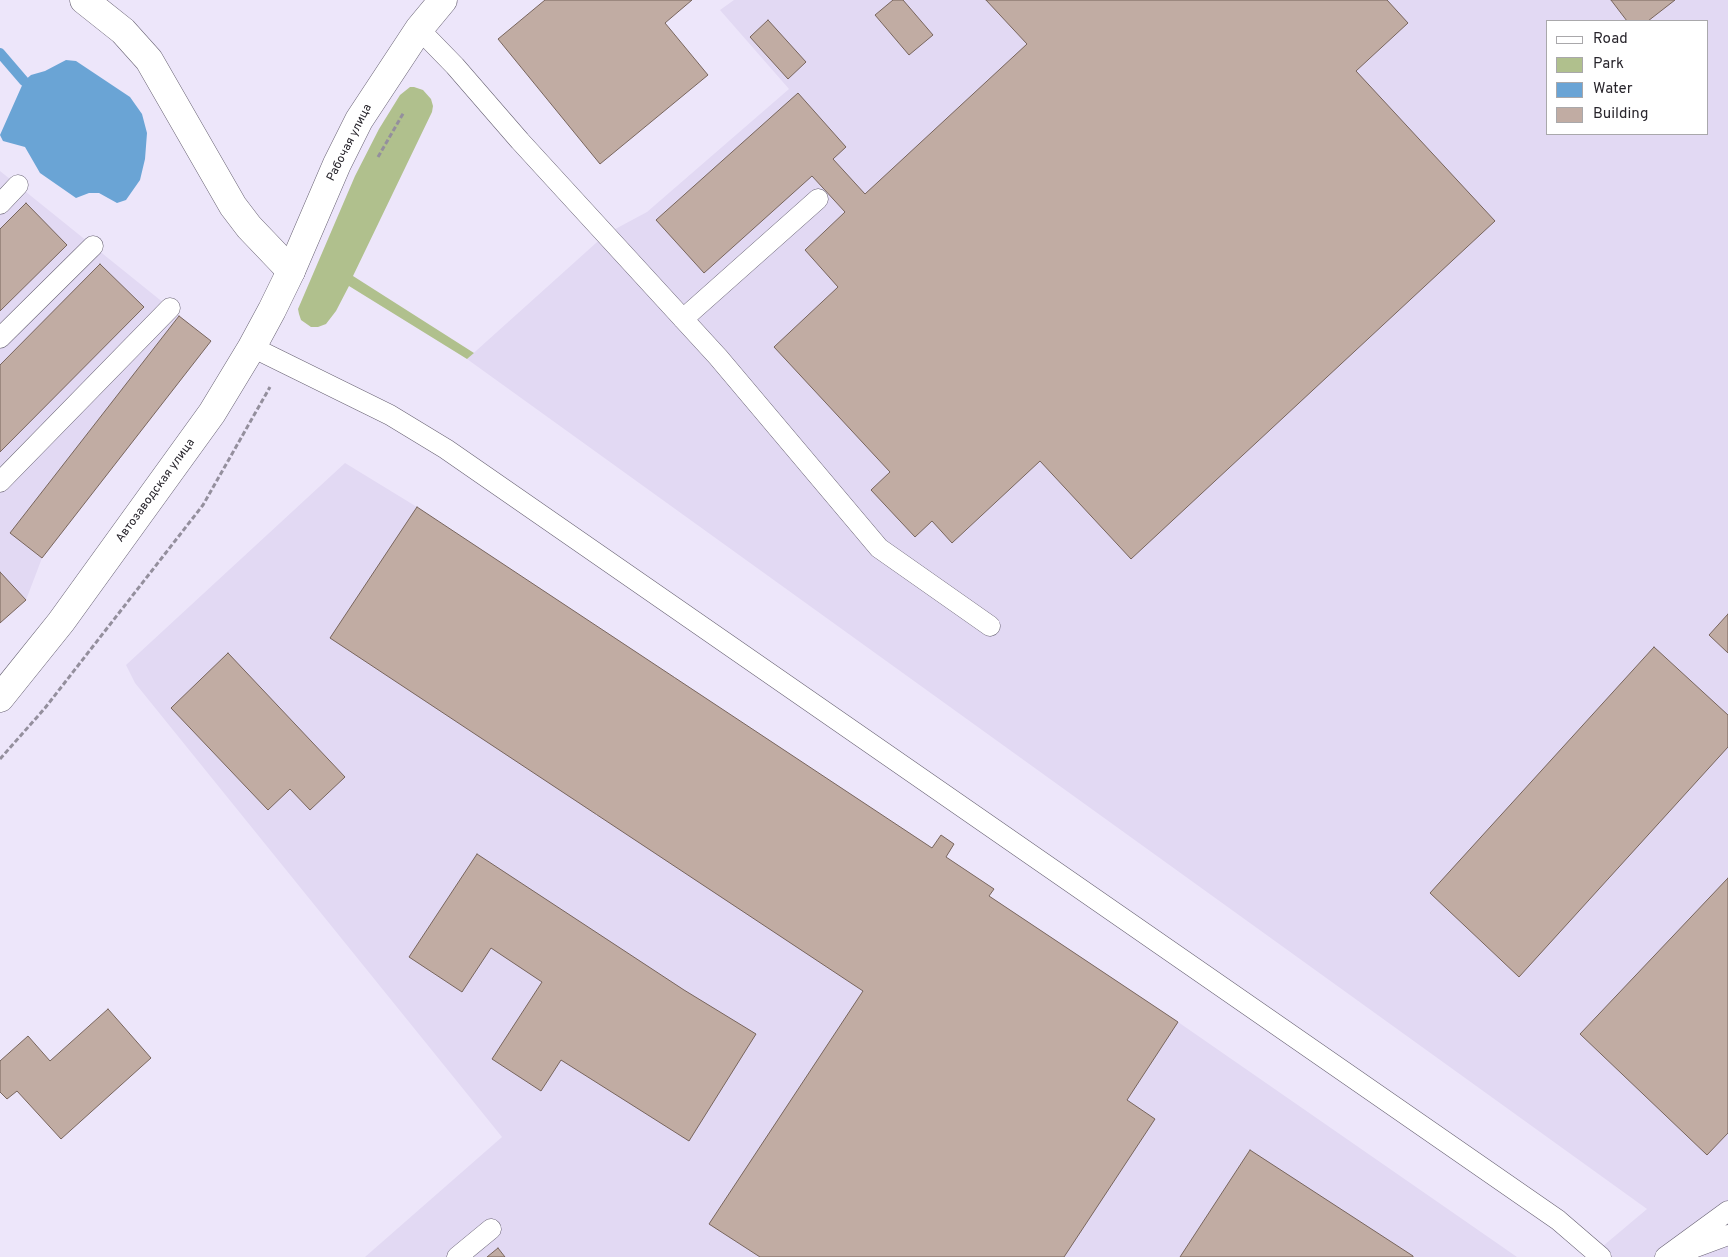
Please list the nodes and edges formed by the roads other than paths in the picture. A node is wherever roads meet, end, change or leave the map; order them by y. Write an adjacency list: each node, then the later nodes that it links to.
1 (84, 0): 8 (street)
2 (444, 0): 3 (street, Рабочая улица)
3 (419, 30): 8 (street, Рабочая улица); 10 (lane)
4 (18, 185): 6 (lane)
5 (818, 199): 10 (lane)
6 (0, 204)
7 (93, 246): 11 (lane)
8 (291, 271): 12 (street, Автозаводская улица)
9 (170, 308): 13 (lane)
10 (683, 319): 14 (lane)
11 (0, 338)
12 (252, 347): 15 (street, Автозаводская улица); 20 (lane)
13 (0, 482)
14 (990, 626)
15 (0, 698)
16 (1728, 1211): 21 (lane)
17 (491, 1229): 19 (lane)
18 (1728, 1235): 22 (lane)
19 (458, 1257)
20 (1600, 1257)
21 (1665, 1257)
22 (1670, 1257)

